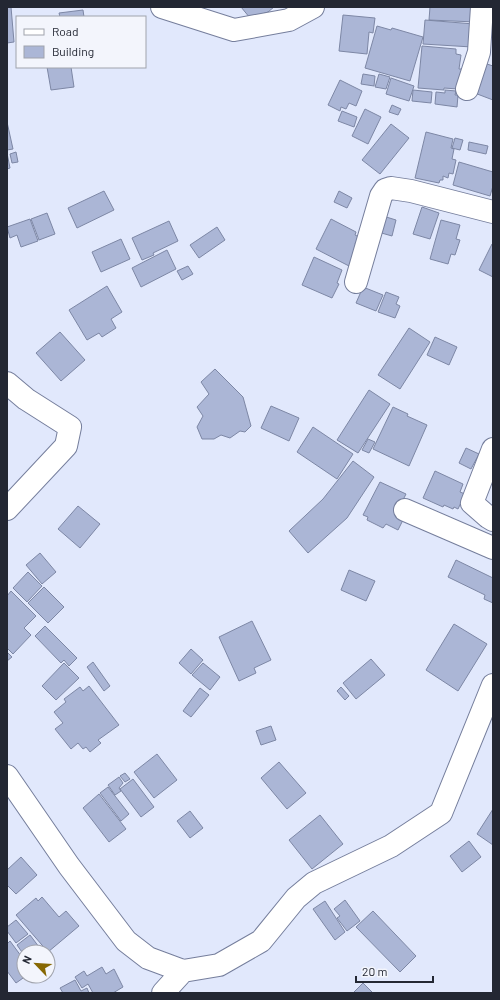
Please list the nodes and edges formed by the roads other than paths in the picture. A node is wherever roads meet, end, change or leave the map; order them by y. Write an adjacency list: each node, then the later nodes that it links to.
1 (162, 7): 2 (street)
2 (313, 7)
3 (482, 7): 4 (street)
4 (467, 89)
5 (493, 212): 6 (street)
6 (356, 282)
7 (7, 383): 9 (street)
8 (493, 449): 11 (street)
9 (7, 509)
10 (405, 510): 12 (street)
11 (493, 520)
12 (493, 548)
13 (493, 685): 15 (street)
14 (7, 776): 15 (street)
15 (183, 971): 16 (street)
16 (163, 993)

